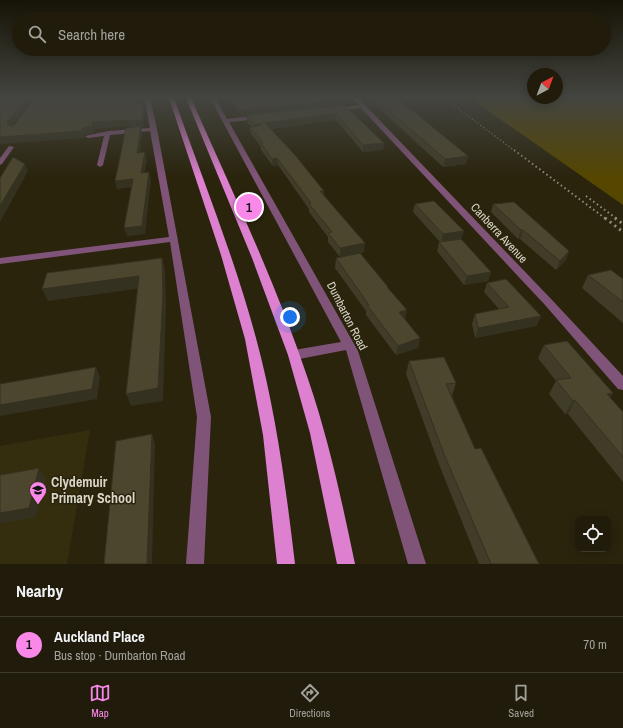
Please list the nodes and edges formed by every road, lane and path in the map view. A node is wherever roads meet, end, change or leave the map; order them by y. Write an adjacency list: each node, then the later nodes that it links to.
1 (153, 124): 6 (street)
2 (180, 124): 18 (main road)
3 (199, 124): 15 (main road)
4 (228, 124): 14 (street, Dumbarton Road)
5 (380, 124): 16 (street, Canberra Avenue)
6 (154, 129): 7 (street); 12 (street)
7 (108, 133): 8 (street); 11 (street)
8 (88, 136)
9 (12, 147): 10 (street)
10 (0, 163)
11 (100, 165)
12 (174, 239): 13 (street); 17 (street)
13 (0, 261)
14 (349, 345): 15 (street); 20 (street, Dumbarton Road)
15 (294, 355): 19 (main road)
16 (623, 385)
17 (195, 564)
18 (286, 564)
19 (346, 564)
20 (417, 564)

